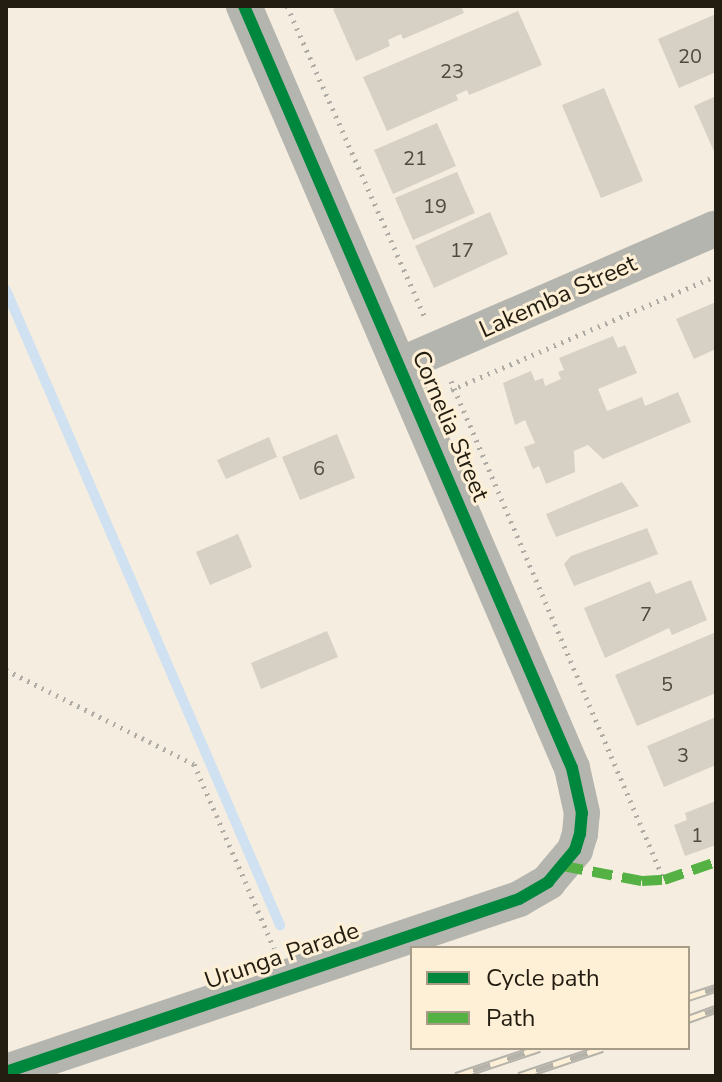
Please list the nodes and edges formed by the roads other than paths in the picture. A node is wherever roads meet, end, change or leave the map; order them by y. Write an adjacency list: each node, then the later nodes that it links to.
1 (244, 6): 3 (street, Cornelia Street)
2 (716, 228): 3 (street, Lakemba Street)
3 (400, 365): 4 (street, Cornelia Street)
4 (563, 866): 5 (street, Urunga Parade)
5 (6, 1072)

